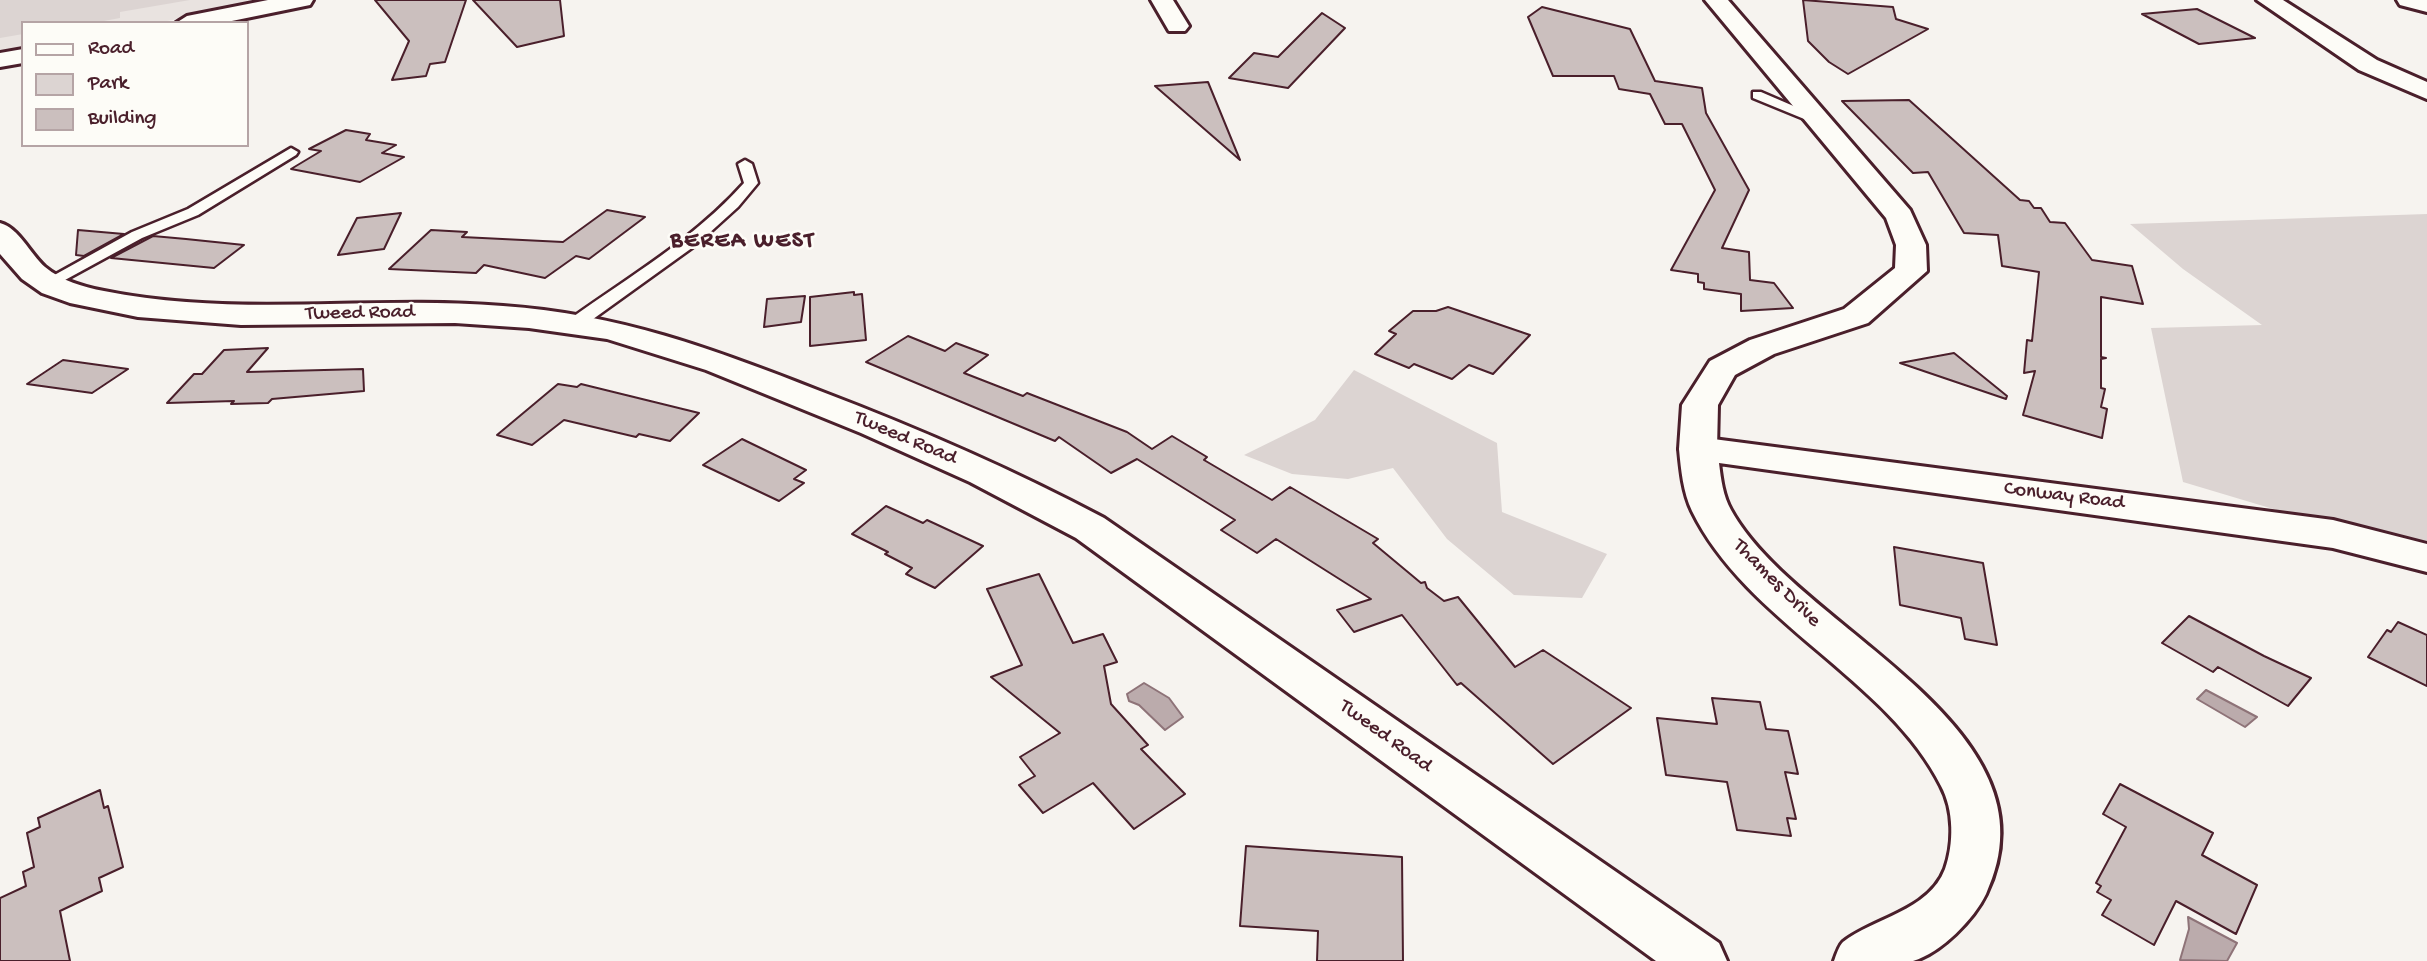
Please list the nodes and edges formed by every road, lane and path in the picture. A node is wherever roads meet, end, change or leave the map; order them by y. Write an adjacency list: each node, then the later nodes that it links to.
1 (302, 0): 7 (street)
2 (1161, 0): 8 (street)
3 (1716, 0): 13 (street, Thames Drive)
4 (2268, 0): 11 (street)
5 (2408, 0): 6 (street)
6 (2427, 5)
7 (197, 21)
8 (1177, 26)
9 (21, 56): 10 (street)
10 (0, 60)
11 (2427, 91)
12 (1757, 95): 13 (lane)
13 (1823, 122): 19 (street, Thames Drive)
14 (291, 152): 17 (lane)
15 (745, 164): 18 (lane)
16 (0, 232): 17 (street, Tweed Road)
17 (48, 283): 18 (street, Tweed Road)
18 (576, 323): 21 (street, Tweed Road)
19 (1698, 449): 20 (street, Conway Road); 22 (street, Thames Drive)
20 (2427, 558)
21 (1700, 961)
22 (1861, 961)

